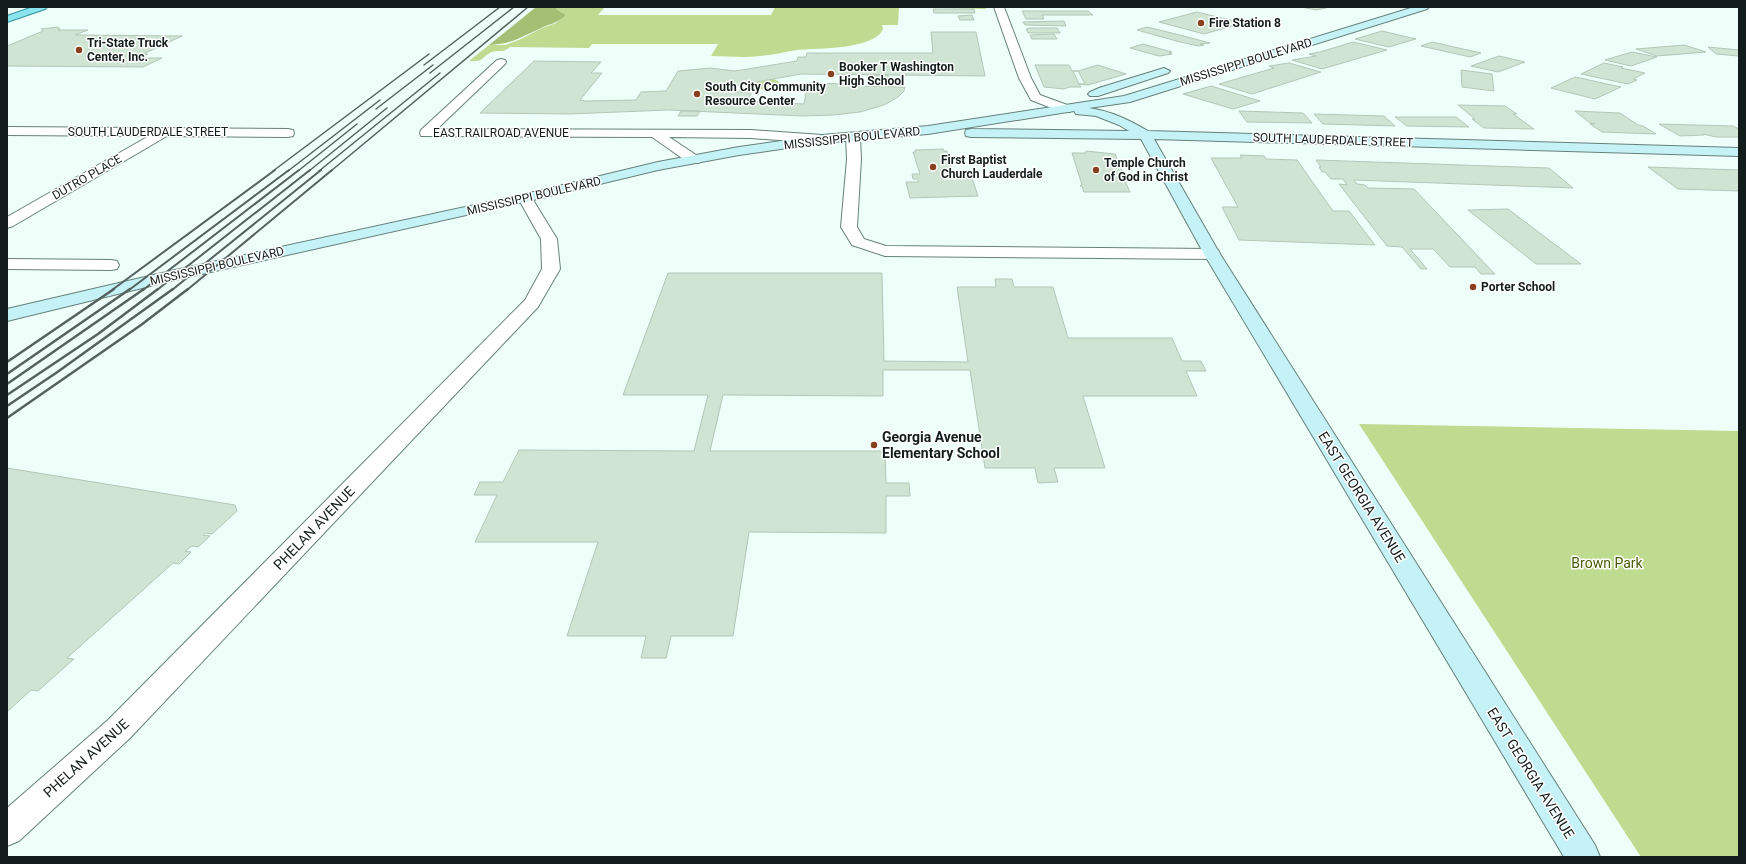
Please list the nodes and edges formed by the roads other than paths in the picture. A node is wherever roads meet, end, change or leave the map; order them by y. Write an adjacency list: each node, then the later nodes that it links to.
1 (42, 7): 4 (main road)
2 (999, 7): 9 (street)
3 (1424, 7): 6 (main road, MISSISSIPPI BOULEVARD)
4 (7, 19)
5 (1282, 40): 6 (main road)
6 (1302, 44): 9 (main road, MISSISSIPPI BOULEVARD)
7 (501, 62): 14 (street, EAST RAILROAD AVENUE)
8 (1176, 68): 9 (main road, MISSISSIPPI BOULEVARD)
9 (1066, 109): 10 (main road, MISSISSIPPI BOULEVARD); 15 (main road)
10 (928, 130): 15 (main road, SOUTH LAUDERDALE STREET); 16 (main road, MISSISSIPPI BOULEVARD)
11 (7, 131): 12 (street, SOUTH LAUDERDALE STREET)
12 (166, 132): 13 (street, SOUTH LAUDERDALE STREET); 21 (street, DUTRO PLACE)
13 (288, 132)
14 (655, 133): 17 (street, EAST RAILROAD AVENUE); 19 (street)
15 (1145, 134): 18 (main road, SOUTH LAUDERDALE STREET); 22 (main road, EAST GEORGIA AVENUE)
16 (853, 136): 17 (main road, MISSISSIPPI BOULEVARD); 22 (street)
17 (822, 139): 19 (main road, MISSISSIPPI BOULEVARD)
18 (1739, 152)
19 (694, 160): 20 (main road, MISSISSIPPI BOULEVARD)
20 (525, 198): 25 (main road, MISSISSIPPI BOULEVARD); 26 (street, PHELAN AVENUE)
21 (7, 223)
22 (1212, 254): 27 (main road, EAST GEORGIA AVENUE)
23 (7, 264): 24 (street)
24 (111, 265)
25 (7, 315)
26 (7, 830)
27 (1583, 857)

